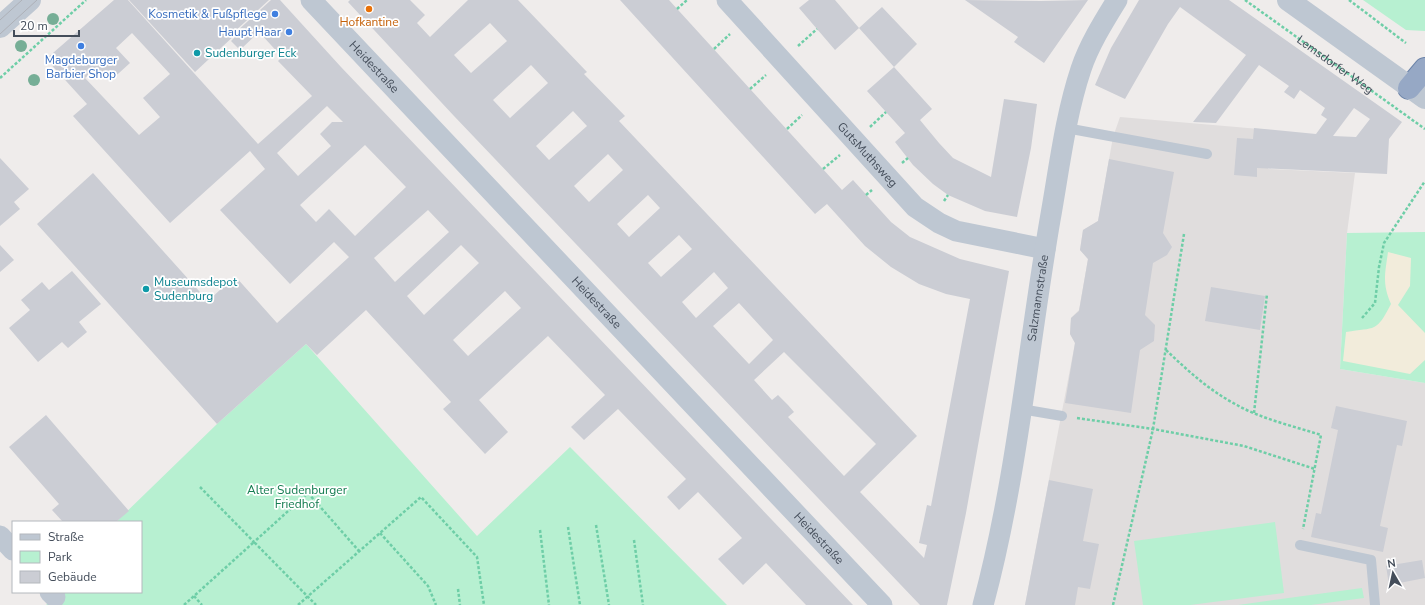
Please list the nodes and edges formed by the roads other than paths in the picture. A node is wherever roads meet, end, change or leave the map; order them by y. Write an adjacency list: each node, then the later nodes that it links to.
1 (30, 0): 6 (street)
2 (311, 0): 17 (street, Heidestraße)
3 (727, 0): 11 (street, GutsMuthsweg)
4 (1117, 0): 9 (street, Salzmannstraße)
5 (1288, 0): 8 (street)
6 (0, 27)
7 (1425, 69): 8 (highway)
8 (1417, 93)
9 (1066, 128): 10 (lane); 11 (street, Salzmannstraße)
10 (1207, 154)
11 (1045, 250): 12 (street, Salzmannstraße)
12 (1021, 409): 13 (lane); 18 (street, Salzmannstraße)
13 (1062, 416)
14 (0, 536): 16 (street)
15 (1300, 545): 19 (lane)
16 (12, 549)
17 (882, 605)
18 (983, 605)
19 (1375, 605)

